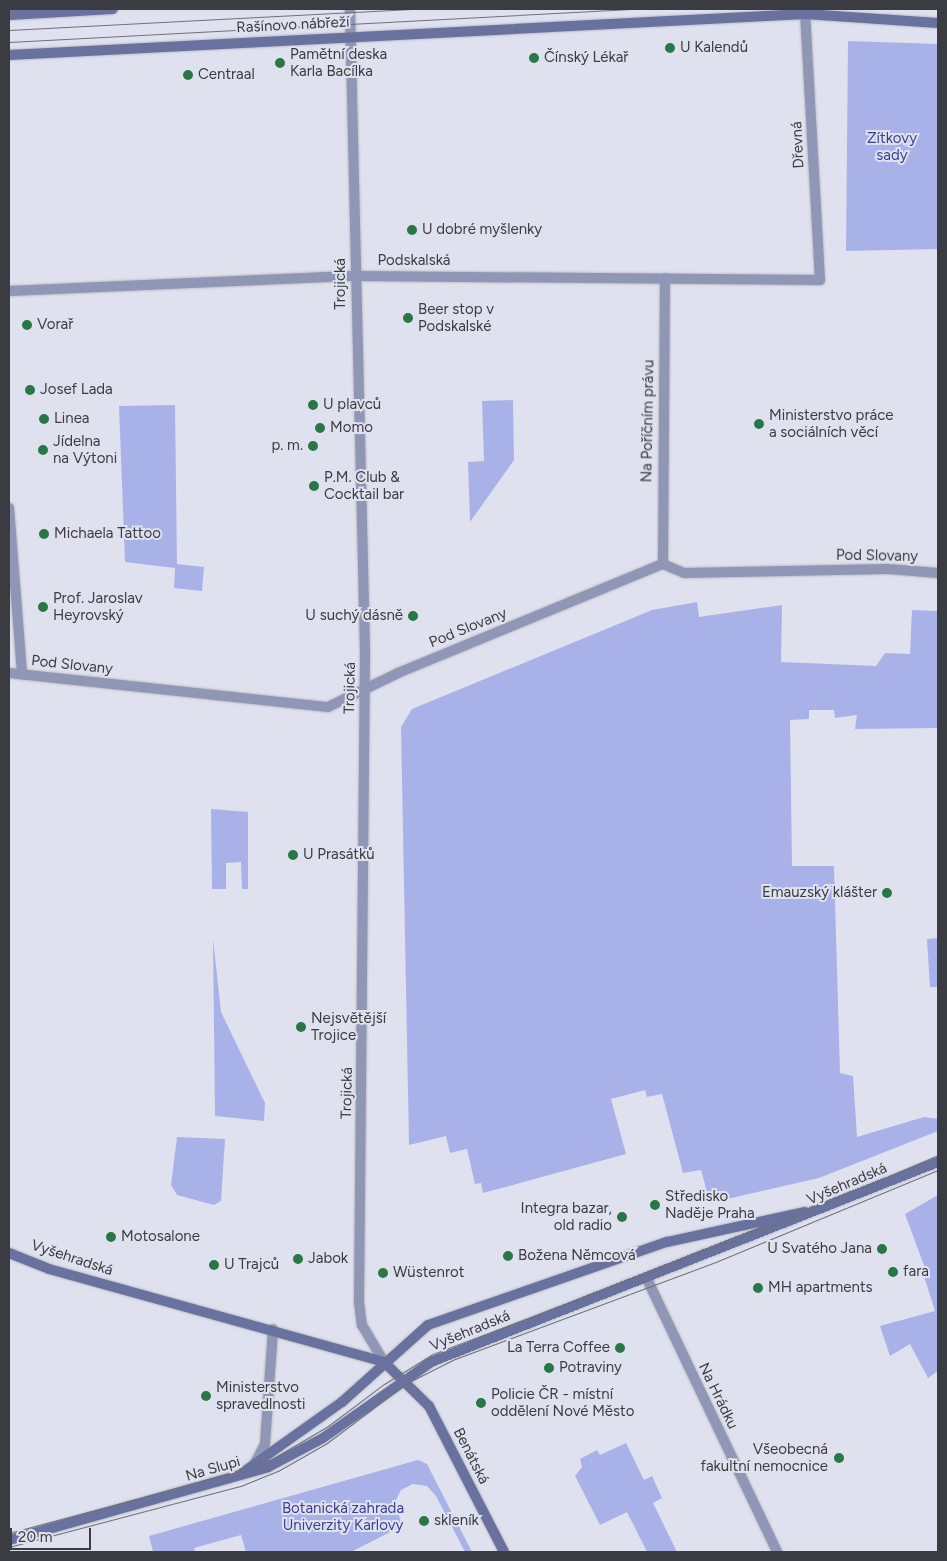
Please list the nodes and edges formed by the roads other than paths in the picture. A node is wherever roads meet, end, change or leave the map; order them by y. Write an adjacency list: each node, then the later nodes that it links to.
1 (113, 9): 4 (street)
2 (350, 9): 6 (street, Trojická)
3 (805, 12): 5 (street, Rašínovo nábřeží); 6 (street, Rašínovo nábřeží); 10 (street, Dřevná)
4 (9, 15)
5 (938, 23)
6 (352, 37): 7 (street, Rašínovo nábřeží); 8 (street, Trojická)
7 (9, 55)
8 (356, 276): 9 (street, Podskalská); 11 (street, Podskalská); 17 (street, Trojická)
9 (665, 278): 10 (street, Podskalská); 13 (street, Na Poříčním právu)
10 (820, 280)
11 (9, 291)
12 (9, 508): 16 (street)
13 (663, 564): 14 (street, Pod Slovany); 17 (street, Pod Slovany)
14 (938, 573)
15 (9, 673): 16 (street, Pod Slovany)
16 (22, 674): 17 (street, Pod Slovany)
17 (365, 689): 23 (street, Trojická)
18 (938, 1162): 19 (street, Vyšehradská)
19 (829, 1208): 21 (street, Vyšehradská); 23 (street)
20 (9, 1253): 22 (street, Vyšehradská)
21 (647, 1279): 24 (street, Vyšehradská); 29 (street, Na Hrádku)
22 (273, 1329): 23 (street, Vyšehradská); 25 (street, Na Slupi)
23 (384, 1362): 24 (street, Vyšehradská); 25 (street)
24 (403, 1379): 26 (street, Na Slupi); 28 (street, Benátská)
25 (251, 1467): 26 (street)
26 (233, 1480): 27 (street, Na Slupi)
27 (9, 1540)
28 (504, 1552)
29 (777, 1552)

